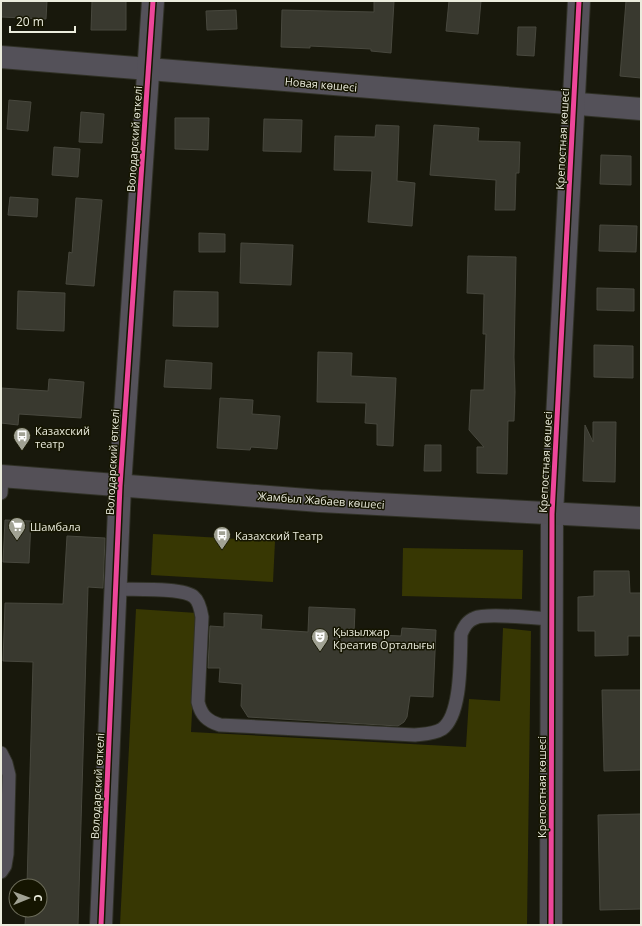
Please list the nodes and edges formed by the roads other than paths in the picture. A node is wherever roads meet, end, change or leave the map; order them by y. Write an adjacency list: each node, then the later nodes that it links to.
1 (153, 1): 4 (street, Володарский өткелі)
2 (579, 1): 5 (street, Крепостная көшесі)
3 (1, 57): 4 (street, Новая көшесі)
4 (148, 70): 5 (street, Новая көшесі); 8 (street, Володарский өткелі)
5 (574, 104): 6 (street, Новая көшесі); 9 (street, Крепостная көшесі)
6 (641, 109)
7 (1, 482): 8 (main road, Жамбыл Жабаев көшесі)
8 (120, 486): 9 (main road, Жамбыл Жабаев көшесі); 11 (street, Володарский өткелі)
9 (552, 514): 10 (main road, Жамбыл Жабаев көшесі); 12 (street, Крепостная көшесі)
10 (641, 518)
11 (116, 589): 12 (lane); 15 (street, Володарский өткелі)
12 (551, 618): 16 (street, Крепостная көшесі)
13 (1, 753): 14 (lane)
14 (1, 872)
15 (101, 925)
16 (551, 925)

